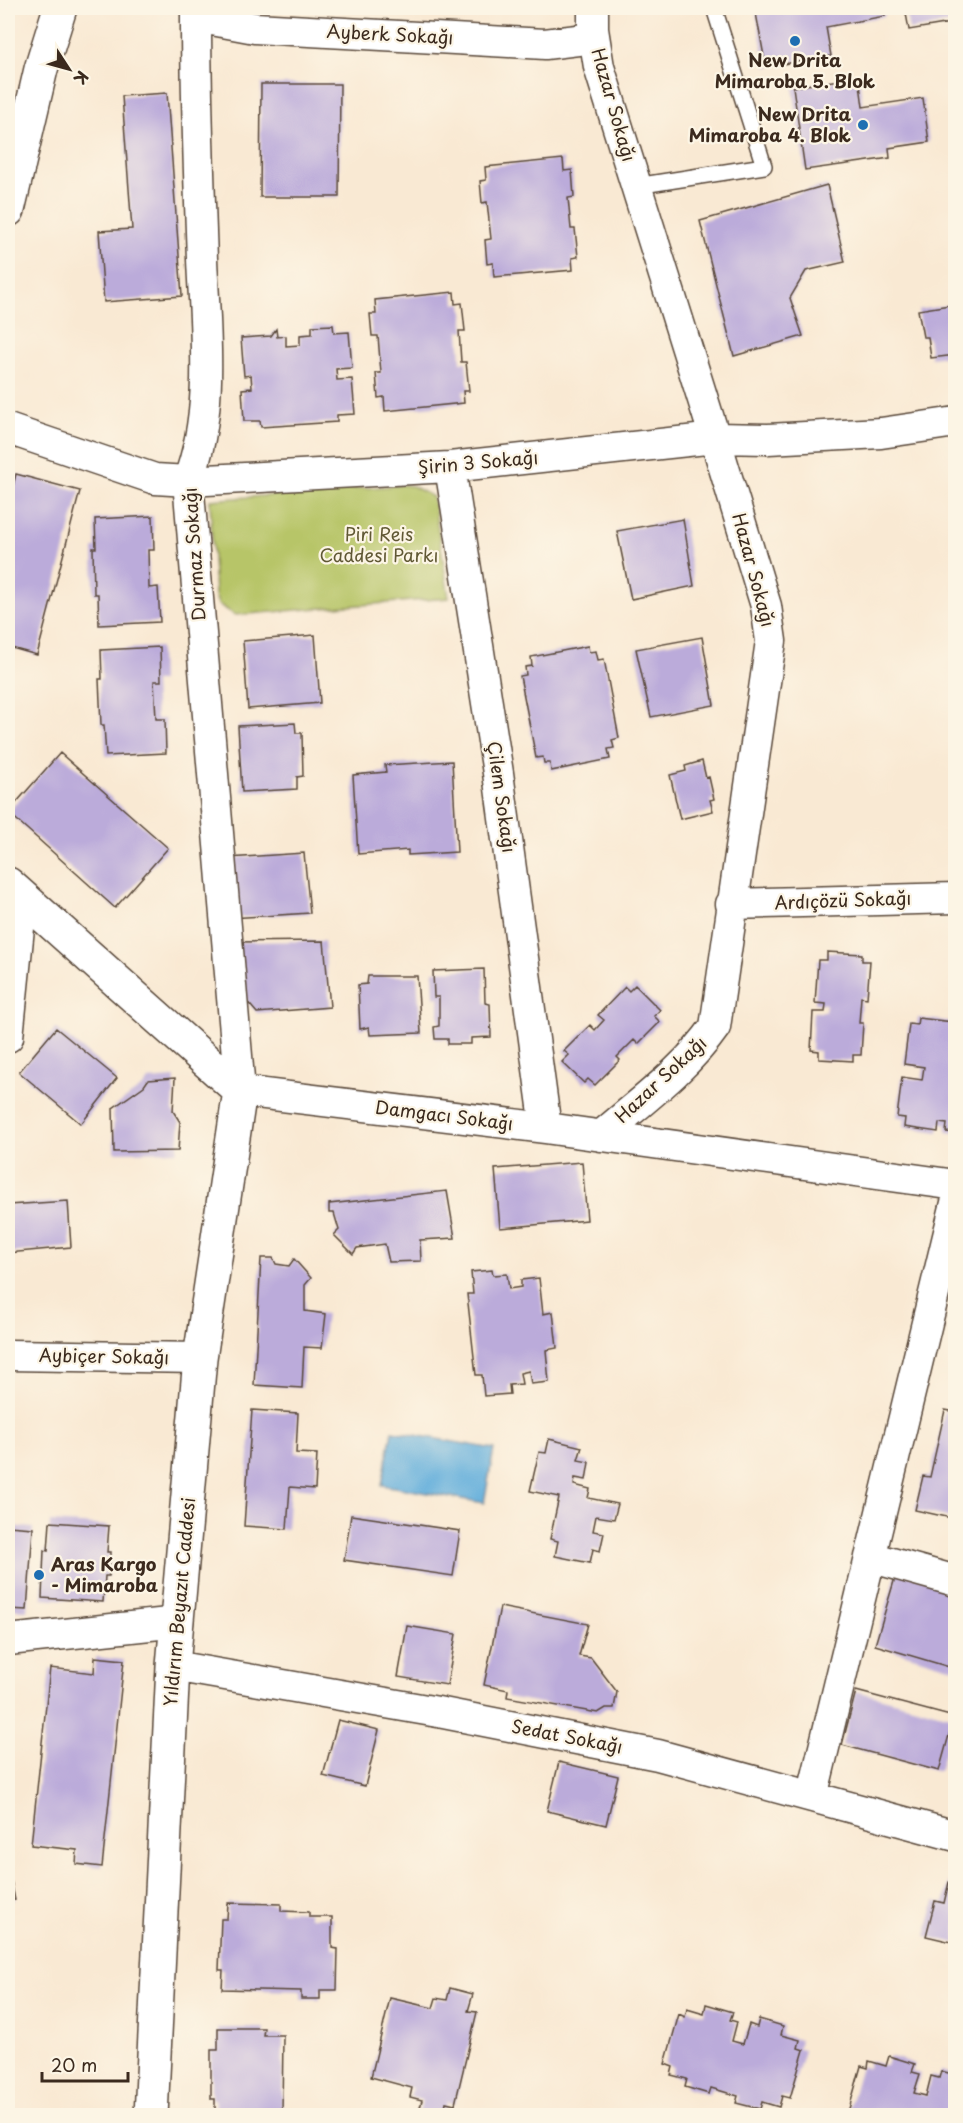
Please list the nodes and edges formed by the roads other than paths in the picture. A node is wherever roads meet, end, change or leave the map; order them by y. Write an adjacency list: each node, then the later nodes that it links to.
1 (60, 8): 7 (main road)
2 (593, 8): 5 (street, Hazar Sokağı)
3 (714, 8): 6 (lane)
4 (196, 12): 5 (street, Ayberk Sokağı); 12 (street, Durmaz Sokağı)
5 (594, 38): 6 (street, Hazar Sokağı)
6 (636, 186): 10 (street, Hazar Sokağı)
7 (8, 210)
8 (956, 423): 10 (street, Şirin 3 Sokağı)
9 (8, 429): 12 (street, Şirin 3 Sokağı)
10 (715, 438): 11 (street, Şirin 3 Sokağı); 15 (street, Hazar Sokağı)
11 (450, 468): 12 (street, Şirin 3 Sokağı); 18 (street, Çilem Sokağı)
12 (188, 481): 17 (street, Durmaz Sokağı)
13 (15, 891): 16 (street); 17 (main road)
14 (956, 898): 15 (street, Ardıçözü Sokağı)
15 (731, 904): 19 (street, Hazar Sokağı)
16 (8, 1036)
17 (240, 1091): 18 (street, Damgacı Sokağı); 23 (main road, Yıldırım Beyazıt Caddesi)
18 (546, 1128): 19 (street, Damgacı Sokağı)
19 (601, 1136): 20 (street, Damgacı Sokağı)
20 (956, 1185)
21 (956, 1203): 24 (street)
22 (8, 1355): 23 (street, Aybiçer Sokağı)
23 (200, 1358): 26 (main road, Yıldırım Beyazıt Caddesi)
24 (870, 1557): 25 (street); 29 (street)
25 (956, 1581)
26 (178, 1622): 27 (street); 28 (main road, Yıldırım Beyazıt Caddesi)
27 (8, 1640)
28 (173, 1666): 29 (street, Sedat Sokağı); 31 (main road, Yıldırım Beyazıt Caddesi)
29 (812, 1797): 30 (street, Sedat Sokağı)
30 (956, 1836)
31 (151, 2115)

